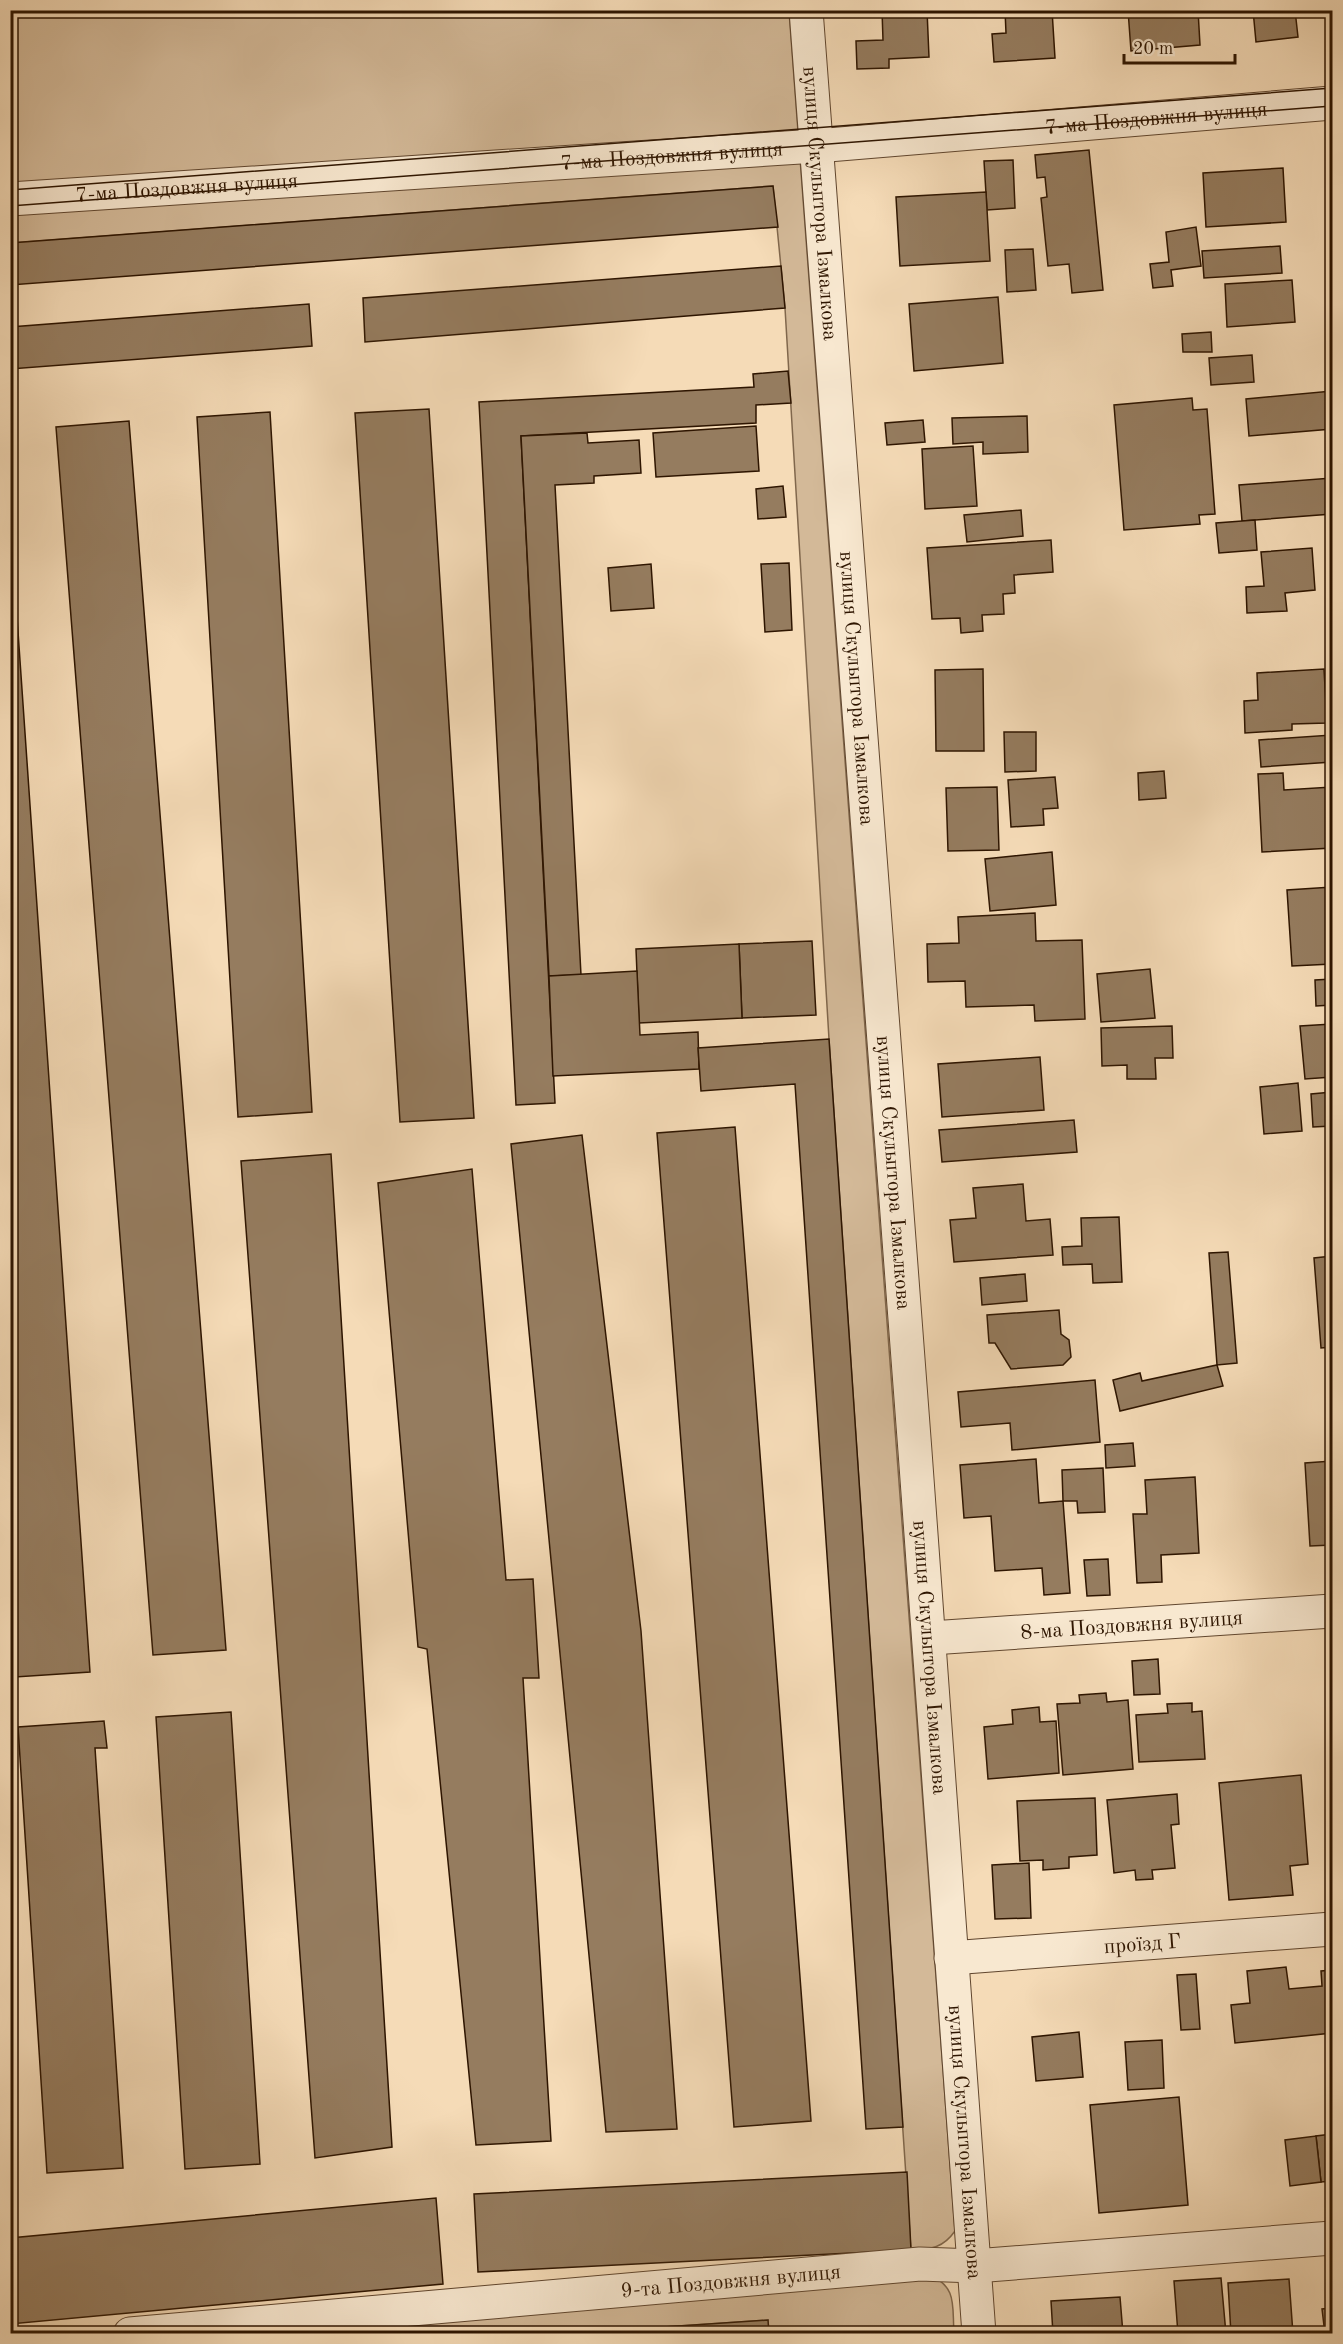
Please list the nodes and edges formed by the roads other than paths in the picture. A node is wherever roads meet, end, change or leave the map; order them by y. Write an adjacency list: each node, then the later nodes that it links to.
1 (806, 10): 3 (street, вулиця Скульптора Ізмалкова)
2 (1332, 103): 3 (street, 7-ма Поздовжня вулиця)
3 (816, 146): 4 (street, 7-ма Поздовжня вулиця); 6 (street, вулиця Скульптора Ізмалкова)
4 (10, 199)
5 (1332, 1611): 6 (street, 8-ма Поздовжня вулиця)
6 (931, 1638): 8 (street, вулиця Скульптора Ізмалкова)
7 (1332, 1929): 8 (street, проїзд Г)
8 (951, 1958): 10 (street, вулиця Скульптора Ізмалкова)
9 (1332, 2238): 10 (street, 9-та Поздовжня вулиця)
10 (975, 2266): 11 (street, 9-та Поздовжня вулиця); 12 (street, вулиця Скульптора Ізмалкова)
11 (130, 2334)
12 (979, 2334)

